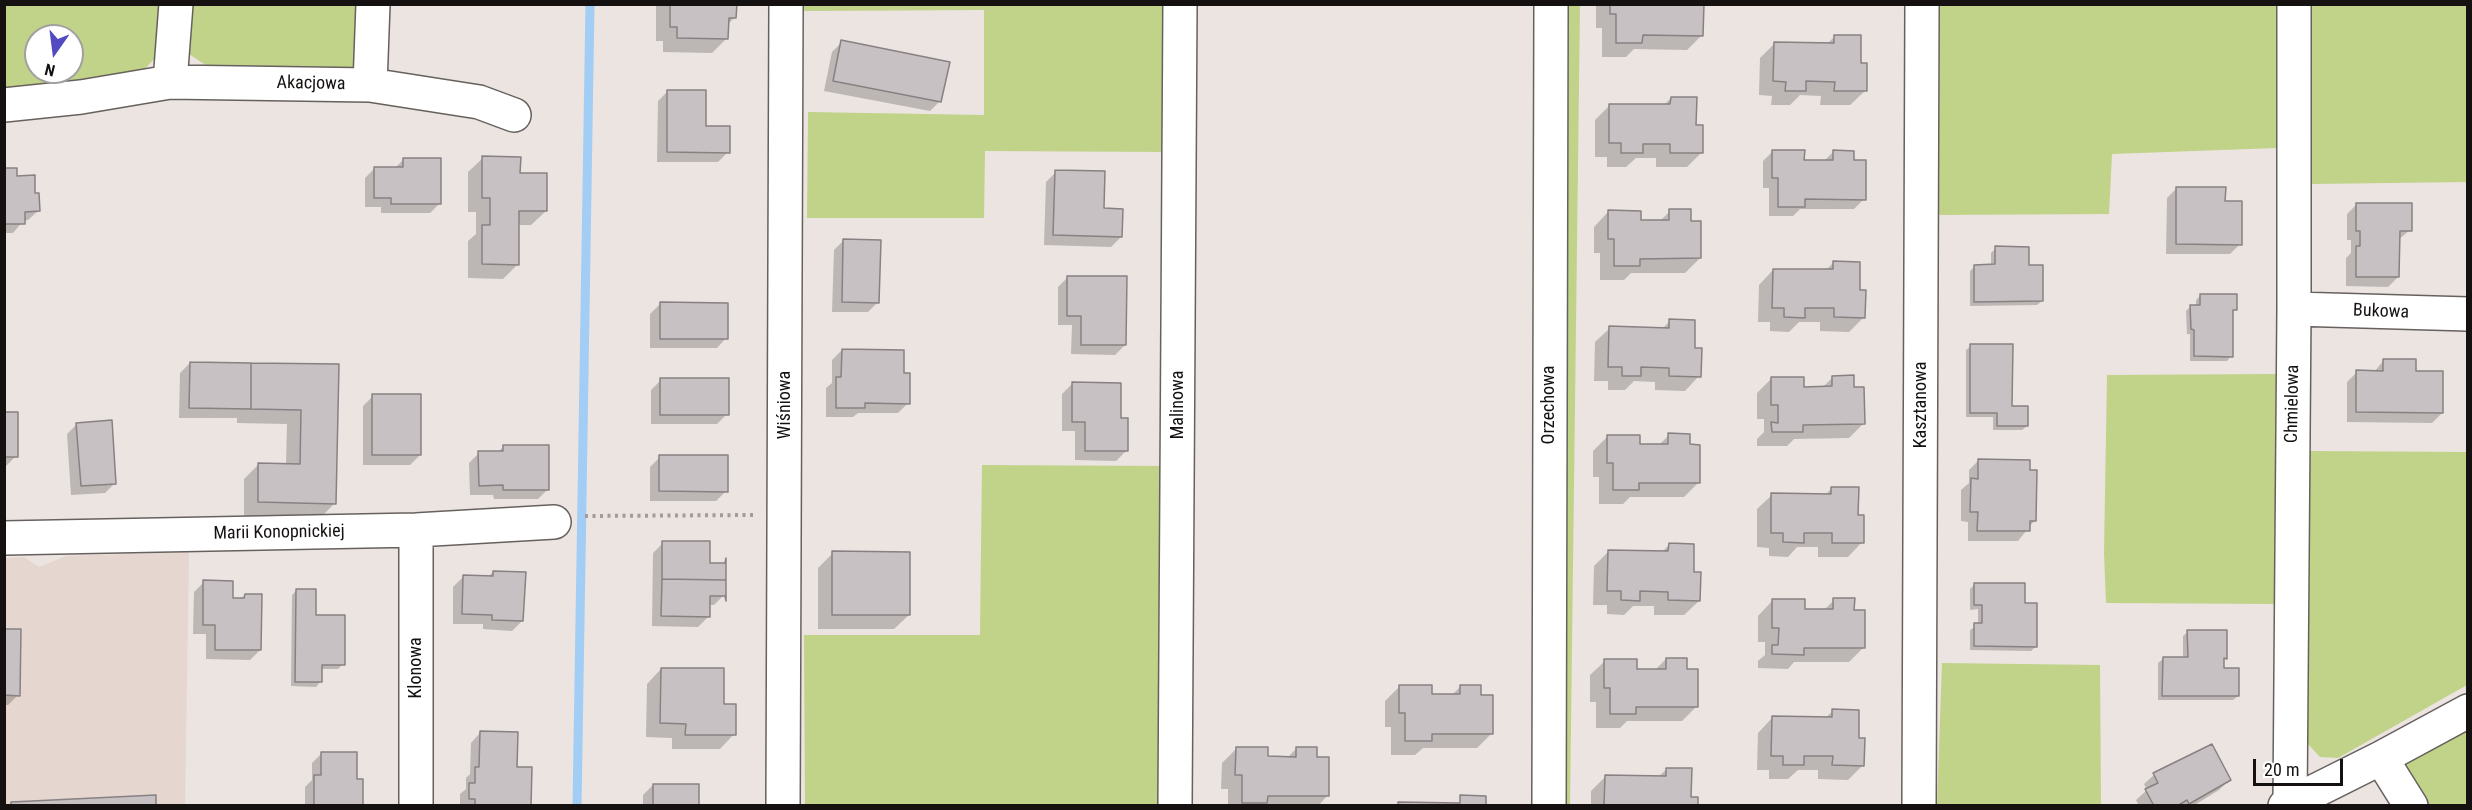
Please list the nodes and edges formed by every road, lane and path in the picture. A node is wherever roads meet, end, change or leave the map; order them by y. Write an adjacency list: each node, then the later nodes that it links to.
1 (176, 4): 8 (street)
2 (373, 4): 9 (street, Akacjowa)
3 (786, 4): 14 (street, Wiśniowa)
4 (1180, 4): 24 (street, Malinowa)
5 (1551, 4): 25 (street, Orzechowa)
6 (1922, 4): 26 (street, Kasztanowa)
7 (2294, 4): 12 (street, Chmielowa)
8 (170, 82): 9 (street, Akacjowa); 10 (street, Akacjowa)
9 (370, 85): 11 (street)
10 (4, 105)
11 (514, 115)
12 (2294, 309): 13 (street, Bukowa); 21 (street, Chmielowa)
13 (2468, 314)
14 (785, 515): 15 (path); 23 (street, Wiśniowa)
15 (591, 516)
16 (554, 522): 17 (street, Marii Konopnickiej)
17 (417, 530): 18 (street, Marii Konopnickiej); 22 (street, Klonowa)
18 (4, 538)
19 (2468, 711): 20 (street)
20 (2381, 758): 21 (street); 27 (street)
21 (2287, 804)
22 (416, 806)
23 (783, 806)
24 (1175, 806)
25 (1549, 806)
26 (1919, 806)
27 (2411, 806)

